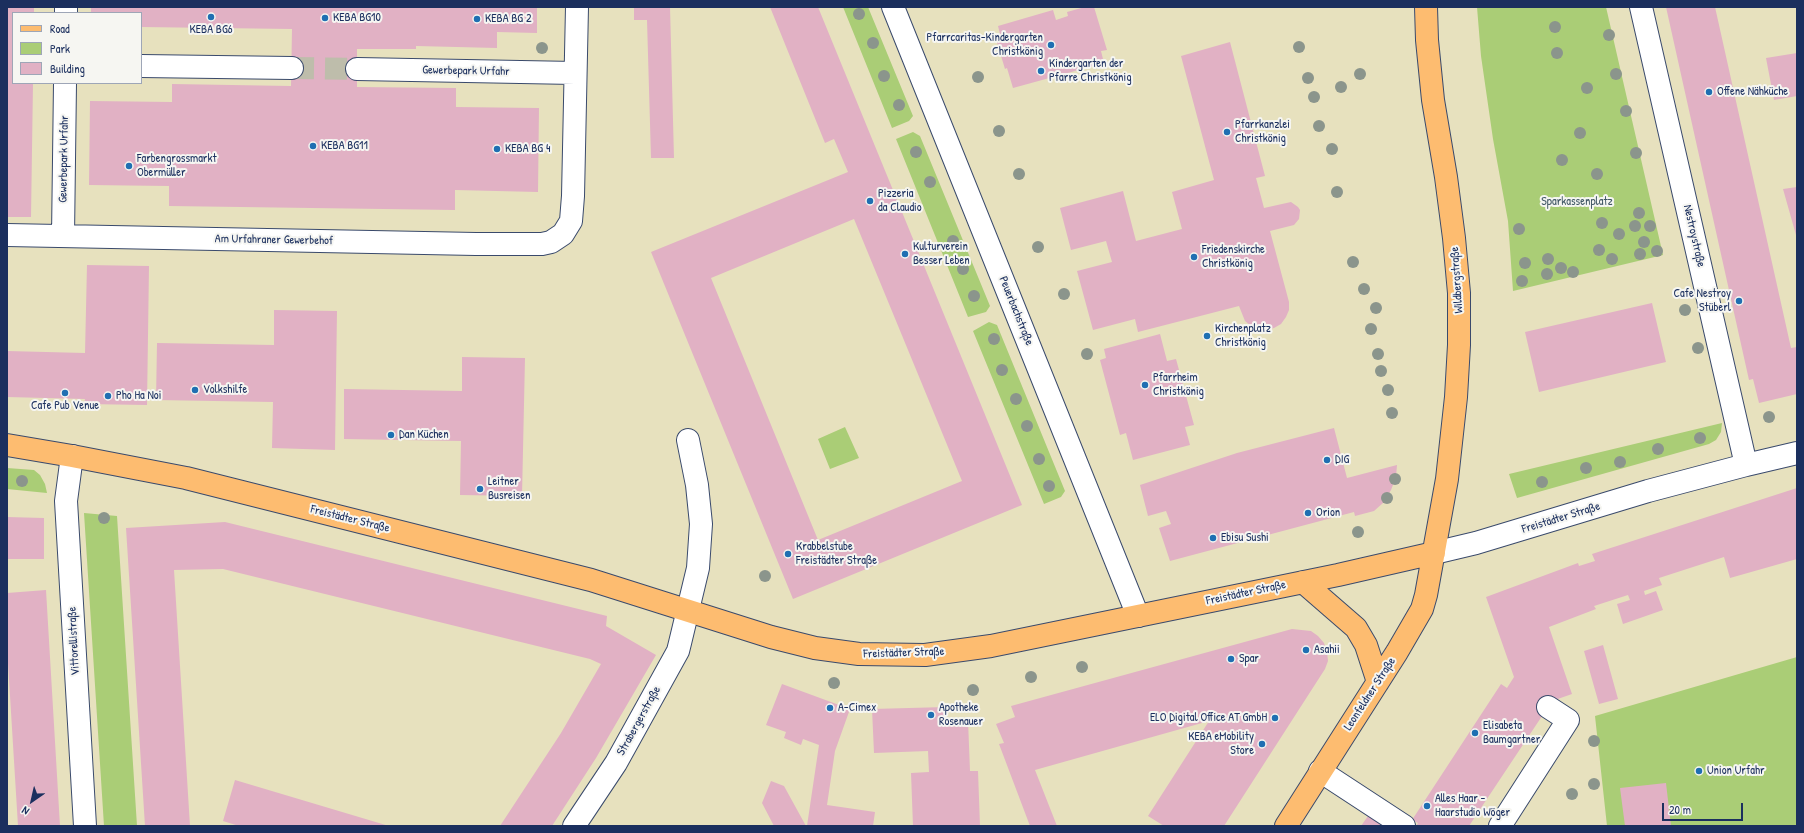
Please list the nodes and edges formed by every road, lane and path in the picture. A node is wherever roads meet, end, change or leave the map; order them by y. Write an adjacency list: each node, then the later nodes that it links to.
1 (577, 7): 8 (street)
2 (893, 7): 20 (street, Peuerbachstraße)
3 (1426, 7): 17 (main road, Wildbergstraße)
4 (1641, 7): 16 (street, Nestroystraße)
5 (142, 66): 6 (street)
6 (292, 68)
7 (357, 70): 8 (street, Gewerbepark Urfahr)
8 (575, 73): 11 (street, Am Urfahraner Gewerbehof)
9 (65, 84): 11 (street, Gewerbepark Urfahr)
10 (7, 235): 11 (street, Am Urfahraner Gewerbehof)
11 (63, 236)
12 (688, 440): 19 (street)
13 (7, 445): 15 (main road, Freistädter Straße)
14 (1797, 453): 16 (street, Freistädter Straße)
15 (72, 456): 19 (main road, Freistädter Straße); 24 (street, Vittorellistraße)
16 (1746, 465): 17 (street, Freistädter Straße)
17 (1434, 554): 18 (main road, Freistädter Straße); 21 (main road, Leonfeldner Straße)
18 (1303, 582): 20 (main road, Freistädter Straße); 21 (main road)
19 (689, 610): 20 (main road, Freistädter Straße); 25 (street, Strabergerstraße)
20 (1138, 616)
21 (1378, 682): 23 (main road, Leonfeldner Straße)
22 (1548, 707): 28 (street)
23 (1320, 771): 26 (main road, Leonfeldner Straße); 27 (street)
24 (86, 826)
25 (574, 826)
26 (1286, 826)
27 (1404, 826)
28 (1500, 826)

